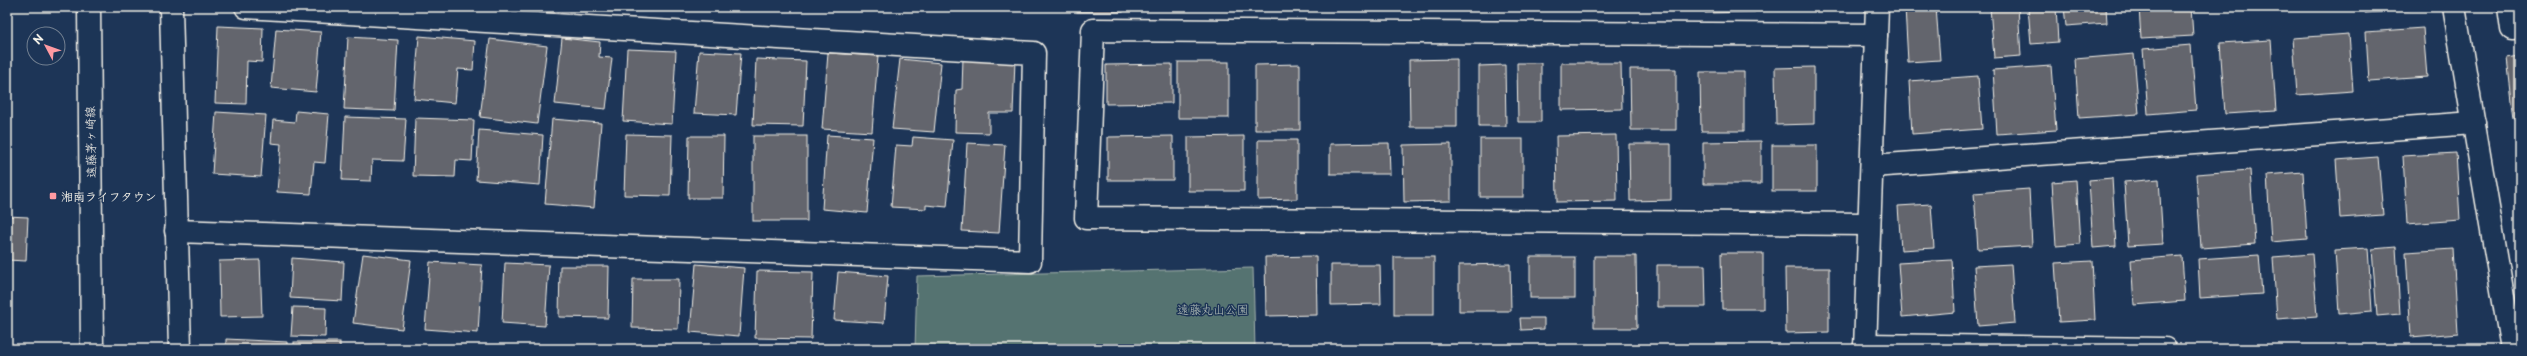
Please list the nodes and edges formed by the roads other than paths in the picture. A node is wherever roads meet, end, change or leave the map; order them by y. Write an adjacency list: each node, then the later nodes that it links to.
1 (89, 7): 14 (street, 遠藤茅ヶ崎線)
2 (171, 7): 12 (street)
3 (246, 7): 12 (street)
4 (1877, 7): 8 (street)
5 (2454, 7): 9 (street)
6 (2508, 7): 7 (street)
7 (2520, 28)
8 (1876, 35): 10 (street); 11 (street)
9 (2474, 123): 10 (street); 17 (street)
10 (1872, 166): 11 (street)
11 (1869, 224): 13 (street)
12 (176, 231): 15 (street)
13 (1865, 347): 16 (street)
14 (92, 349)
15 (180, 349)
16 (2165, 349)
17 (2512, 349)

